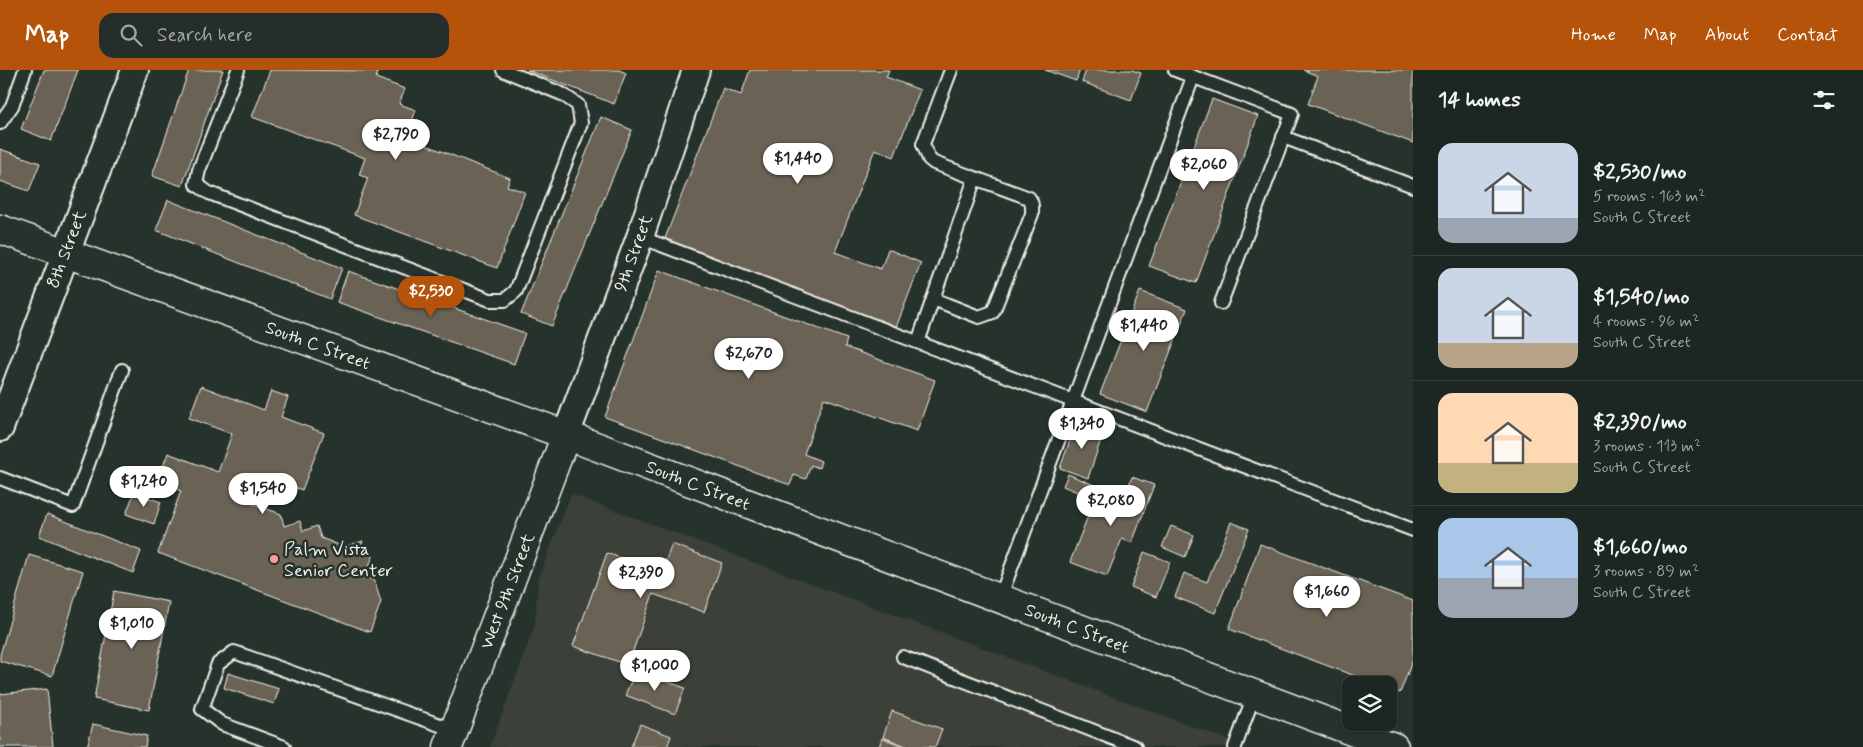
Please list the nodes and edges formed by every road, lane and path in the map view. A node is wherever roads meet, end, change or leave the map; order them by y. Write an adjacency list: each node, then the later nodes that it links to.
1 (25, 70): 9 (lane)
2 (135, 70): 15 (street, 8th Street)
3 (238, 70): 4 (lane)
4 (503, 70)
5 (696, 70): 14 (street, 9th Street)
6 (951, 70): 11 (lane)
7 (1175, 70): 8 (lane)
8 (1193, 77): 10 (lane); 20 (lane)
9 (0, 123)
10 (1283, 137): 12 (lane); 17 (lane)
11 (974, 178): 16 (lane); 16 (lane)
12 (1413, 186)
13 (0, 229): 15 (street, South C Street)
14 (640, 237): 18 (lane); 22 (street, 9th Street)
15 (64, 253): 21 (street, 8th Street); 22 (street, South C Street)
16 (933, 299): 18 (lane)
17 (1221, 302)
18 (918, 342): 20 (lane)
19 (122, 370): 23 (lane)
20 (1073, 401): 24 (lane); 25 (lane)
21 (0, 428)
22 (566, 435): 25 (street, South C Street); 28 (street, West 9th Street)
23 (0, 478)
24 (1413, 530)
25 (1000, 598): 27 (street, South C Street)
26 (904, 657): 30 (lane)
27 (1254, 694): 31 (lane); 32 (street, South C Street)
28 (451, 738): 29 (lane)
29 (284, 747)
30 (1134, 747)
31 (1235, 747)
32 (1394, 747)

